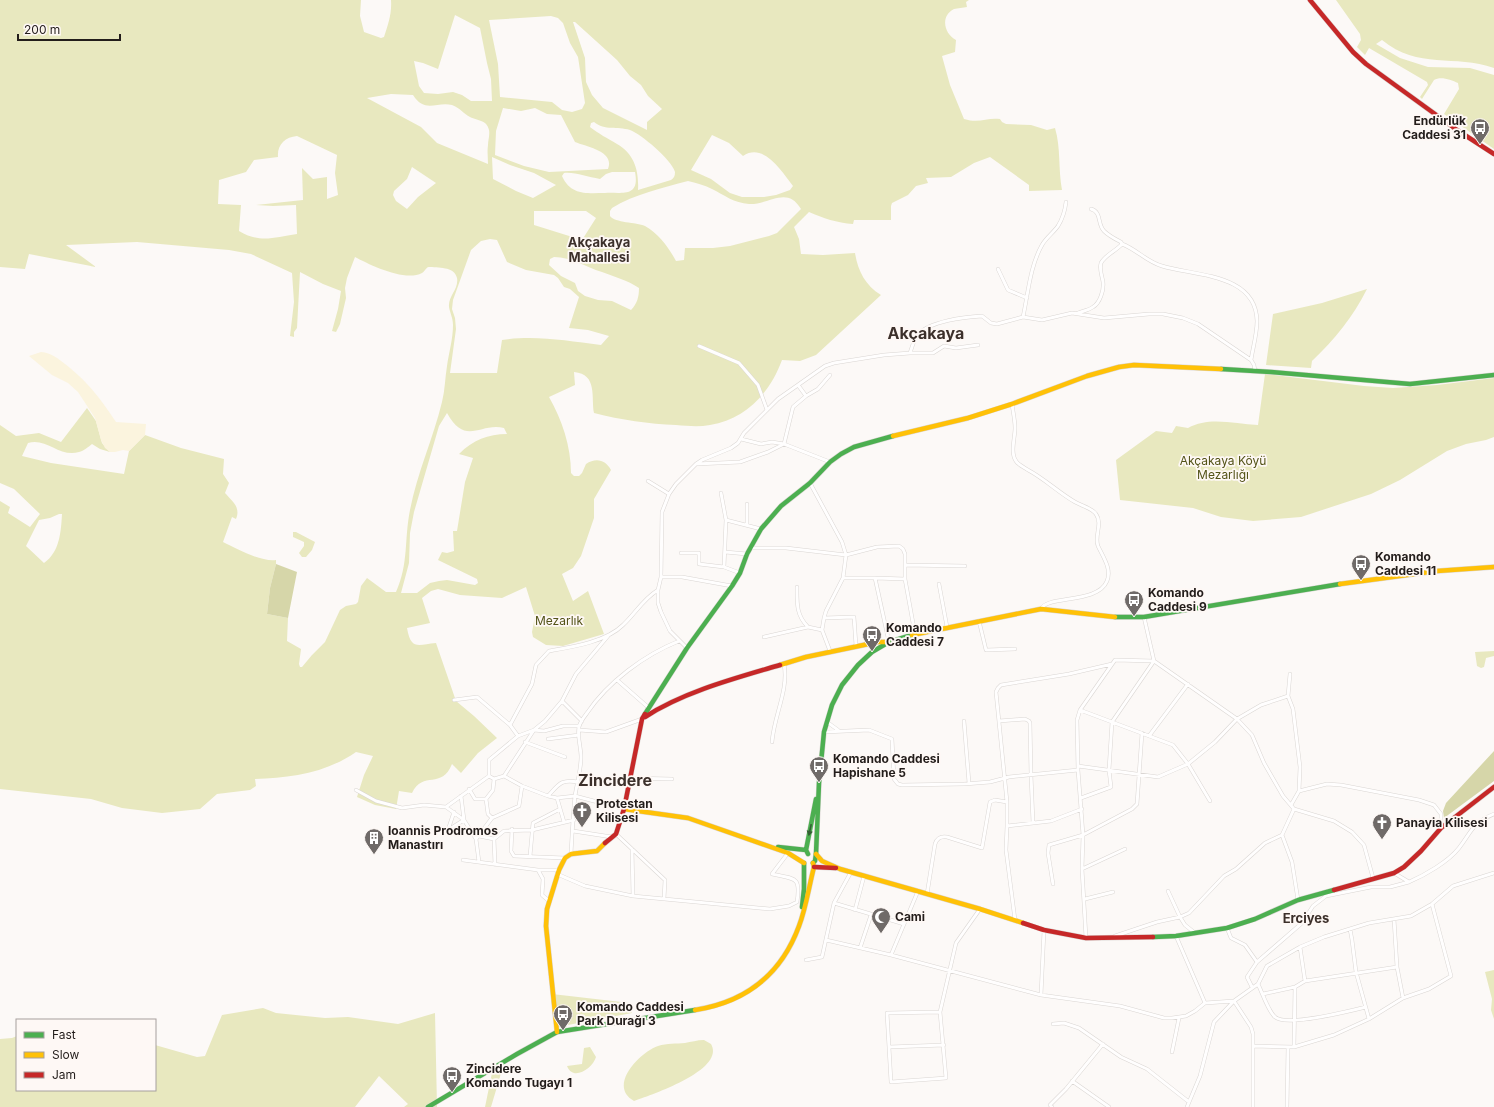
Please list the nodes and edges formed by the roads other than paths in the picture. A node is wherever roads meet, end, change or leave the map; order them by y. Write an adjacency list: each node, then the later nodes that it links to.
1 (1310, 0): 2 (street)
2 (1494, 154)
3 (1066, 202): 7 (street)
4 (1091, 209): 5 (street)
5 (1122, 244): 8 (street); 15 (street)
6 (998, 269): 7 (street)
7 (1027, 298): 11 (street)
8 (1094, 307): 9 (street); 10 (street)
9 (1076, 313): 10 (street); 11 (street)
10 (1094, 316): 15 (street)
11 (1023, 317): 14 (street)
12 (978, 345): 14 (street)
13 (699, 346): 22 (street)
14 (910, 353): 19 (street)
15 (1251, 360): 16 (street)
16 (1255, 371): 18 (street); 21 (street)
17 (830, 375): 20 (street)
18 (1494, 375)
19 (798, 385): 20 (street); 22 (street)
20 (806, 396): 24 (street)
21 (1012, 404): 25 (street); 53 (street)
22 (766, 410): 23 (street)
23 (741, 439): 24 (street); 26 (street)
24 (784, 444): 25 (street); 26 (street)
25 (830, 462): 28 (street)
26 (696, 464): 30 (street)
27 (648, 481): 30 (street)
28 (810, 483): 34 (street); 39 (street)
29 (721, 493): 32 (street)
30 (669, 494): 45 (street)
31 (746, 504): 33 (street)
32 (726, 520): 33 (street); 36 (street)
33 (747, 524): 34 (street)
34 (761, 529): 35 (street)
35 (750, 548): 38 (street); 39 (street)
36 (726, 552): 38 (street); 42 (street)
37 (681, 553): 42 (street)
38 (747, 554): 44 (street)
39 (846, 555): 40 (street); 46 (street)
40 (905, 565): 41 (street); 48 (street)
41 (965, 566)
42 (724, 567): 44 (street)
43 (1494, 567): 54 (street)
44 (740, 573): 50 (street)
45 (661, 577): 50 (street); 52 (street)
46 (843, 578): 47 (street); 55 (street)
47 (875, 578): 48 (street); 64 (street)
48 (905, 579): 60 (street)
49 (939, 584): 58 (street)
50 (732, 586): 66 (street)
51 (797, 587): 57 (street)
52 (658, 590): 61 (street); 63 (street)
53 (1041, 609): 54 (street); 56 (street)
54 (1144, 617): 69 (street)
55 (824, 618): 59 (street); 65 (street)
56 (979, 621): 58 (street); 67 (street)
57 (808, 627): 59 (street); 62 (street)
58 (947, 627): 60 (street)
59 (822, 630): 68 (street)
60 (916, 634): 64 (street)
61 (608, 636): 77 (street); 87 (street)
62 (764, 637)
63 (679, 641): 66 (street); 73 (street)
64 (888, 642): 65 (street); 84 (street)
65 (856, 646): 68 (street)
66 (687, 648): 78 (street)
67 (1015, 649)
68 (830, 651): 70 (street)
69 (1154, 661): 71 (street); 74 (street); 86 (street)
70 (784, 664): 81 (street); 99 (street)
71 (1112, 664): 79 (street); 83 (street)
72 (1290, 674): 75 (street)
73 (617, 680): 78 (street); 82 (street)
74 (1188, 684): 80 (street); 96 (street)
75 (1288, 696): 80 (street); 120 (street)
76 (454, 700): 87 (street)
77 (562, 701): 82 (street); 89 (street)
78 (649, 709): 81 (street)
79 (1080, 710): 86 (street); 102 (street)
80 (1237, 718): 101 (street); 129 (street)
81 (642, 719): 90 (street); 109 (street)
82 (582, 721): 88 (street)
83 (999, 721): 105 (street); 110 (street)
84 (827, 722): 91 (street); 92 (street)
85 (964, 722): 115 (street)
86 (1112, 722): 93 (street); 104 (street)
87 (510, 725): 95 (street)
88 (579, 726): 89 (street); 90 (street)
89 (534, 730): 95 (street); 98 (street)
90 (579, 730): 94 (street)
91 (840, 730): 92 (street); 115 (street)
92 (824, 732): 114 (street)
93 (1142, 733): 96 (street); 106 (street)
94 (579, 735): 97 (street); 113 (street)
95 (518, 736): 107 (street)
96 (1149, 736): 101 (street)
97 (548, 739)
98 (525, 742): 100 (street); 108 (street)
99 (772, 742)
100 (565, 757)
101 (1188, 764): 106 (street); 127 (street)
102 (1078, 766): 103 (street); 104 (street)
103 (1078, 770): 105 (street); 125 (street)
104 (1109, 770): 106 (street); 125 (street)
105 (1031, 775): 110 (street); 141 (street)
106 (1138, 775): 148 (street)
107 (489, 776): 111 (street); 118 (street)
108 (504, 776): 111 (street); 116 (street)
109 (630, 778): 112 (street); 132 (street)
110 (1005, 778): 115 (street); 128 (street)
111 (494, 779): 126 (street)
112 (672, 779)
113 (578, 782): 122 (street); 123 (street)
114 (819, 783): 156 (street, one-way to 156); 159 (street)
115 (969, 783)
116 (522, 786): 122 (street); 137 (street)
117 (1493, 788): 143 (street)
118 (469, 789): 121 (street); 126 (street)
119 (356, 790): 130 (street)
120 (1299, 791): 129 (street); 143 (street)
121 (462, 796): 130 (street); 138 (street)
122 (548, 796): 124 (street)
123 (576, 796): 124 (street); 132 (street); 139 (street)
124 (557, 798): 131 (street)
125 (1080, 798): 133 (street)
126 (486, 799): 137 (street)
127 (1210, 801)
128 (1007, 802): 142 (street); 181 (street)
129 (1291, 805): 134 (street)
130 (446, 807): 135 (street)
131 (560, 809): 140 (street); 145 (street)
132 (624, 809): 147 (street); 153 (street)
133 (1082, 809): 141 (street); 148 (street)
134 (1294, 809): 149 (street); 175 (street)
135 (454, 812): 138 (street); 138 (street)
136 (1493, 814): 176 (street)
137 (492, 818): 150 (street)
138 (464, 820): 152 (street)
139 (574, 820): 140 (street); 146 (street)
140 (564, 822): 145 (street)
141 (1033, 823): 142 (street)
142 (1007, 826): 195 (street)
143 (1441, 828): 172 (street)
144 (512, 829): 145 (street); 151 (street); 160 (street)
145 (532, 830): 160 (street)
146 (573, 831): 147 (street); 158 (street)
147 (614, 835): 154 (street); 158 (street)
148 (1083, 835): 168 (street); 177 (street)
149 (1282, 835): 186 (street); 193 (street)
150 (479, 836): 151 (street); 152 (street)
151 (494, 839): 165 (street)
152 (476, 840): 163 (street)
153 (772, 847): 156 (street); 157 (street)
154 (632, 849): 183 (street); 184 (street)
155 (1125, 849): 168 (street)
156 (807, 852): 159 (street); 164 (street)
157 (788, 853): 164 (street); 184 (street)
158 (570, 854): 161 (street)
159 (816, 855): 166 (street); 167 (street)
160 (530, 856): 161 (street)
161 (564, 858): 170 (street)
162 (462, 860): 163 (street)
163 (479, 862): 165 (street)
164 (805, 862): 166 (street); 197 (street)
165 (495, 865): 169 (street)
166 (813, 865): 167 (street); 197 (street)
167 (840, 869): 171 (street)
168 (1082, 869): 185 (street)
169 (538, 870): 170 (street); 187 (street)
170 (558, 872): 183 (street); 187 (street)
171 (851, 872): 174 (street); 188 (street)
172 (1394, 873): 175 (street); 176 (street)
173 (1494, 873): 189 (street)
174 (864, 876): 178 (street); 191 (street)
175 (1373, 878): 182 (street)
176 (1409, 882): 182 (street)
177 (1053, 884)
178 (918, 891): 181 (street); 196 (street)
179 (1168, 891): 193 (street)
180 (1113, 892): 185 (street)
181 (928, 894): 190 (street)
182 (1326, 894): 186 (street); 210 (street)
183 (633, 896): 184 (street)
184 (664, 899)
185 (1085, 899): 204 (street)
186 (1298, 900): 198 (street)
187 (549, 901): 229 (street)
188 (834, 903): 191 (street); 205 (street)
189 (1432, 904): 194 (street); 220 (street)
190 (980, 909): 195 (street); 212 (street)
191 (855, 910): 192 (street)
192 (870, 915): 196 (street); 207 (street)
193 (1180, 917): 201 (street); 203 (street)
194 (1394, 919): 199 (street); 211 (street)
195 (1015, 920): 200 (street)
196 (904, 924): 208 (street)
197 (800, 925): 229 (street)
198 (1227, 928): 201 (street); 210 (street)
199 (1350, 929): 206 (street); 213 (street)
200 (1044, 930): 204 (street); 218 (street)
201 (1197, 934): 202 (street)
202 (1176, 936): 203 (street); 222 (street)
203 (1111, 937): 204 (street)
204 (1086, 938)
205 (826, 940): 207 (street); 209 (street)
206 (1300, 947): 214 (street); 215 (street)
207 (860, 948): 208 (street)
208 (891, 955): 212 (street)
209 (806, 960)
210 (1257, 962): 216 (street)
211 (1397, 967): 213 (street); 220 (street)
212 (949, 971): 218 (street); 224 (street)
213 (1356, 972): 214 (street); 223 (street)
214 (1305, 981): 217 (street)
215 (1258, 984): 216 (street); 219 (street)
216 (1252, 987): 221 (street)
217 (1295, 987): 219 (street); 227 (street)
218 (1041, 994): 225 (street)
219 (1263, 994): 227 (street)
220 (1403, 998): 226 (street)
221 (1234, 1001): 222 (street); 232 (street); 238 (street)
222 (1205, 1003): 225 (street)
223 (1366, 1007): 226 (street); 227 (street)
224 (940, 1012): 231 (street); 233 (street)
225 (1179, 1018): 236 (street)
226 (1369, 1019): 235 (street)
227 (1295, 1020): 235 (street)
228 (1053, 1024): 230 (street)
229 (557, 1032): 239 (street)
230 (1103, 1044): 237 (street); 238 (street)
231 (944, 1045): 233 (street); 233 (street)
232 (1253, 1046): 234 (street); 243 (street)
233 (889, 1047)
234 (1288, 1047): 235 (street); 244 (street)
235 (1294, 1047)
236 (1172, 1052)
237 (1072, 1081): 240 (street); 241 (street)
238 (1189, 1102): 242 (street)
239 (428, 1107)
240 (1052, 1107)
241 (1109, 1107)
242 (1187, 1107)
243 (1253, 1107)
244 (1288, 1107)

